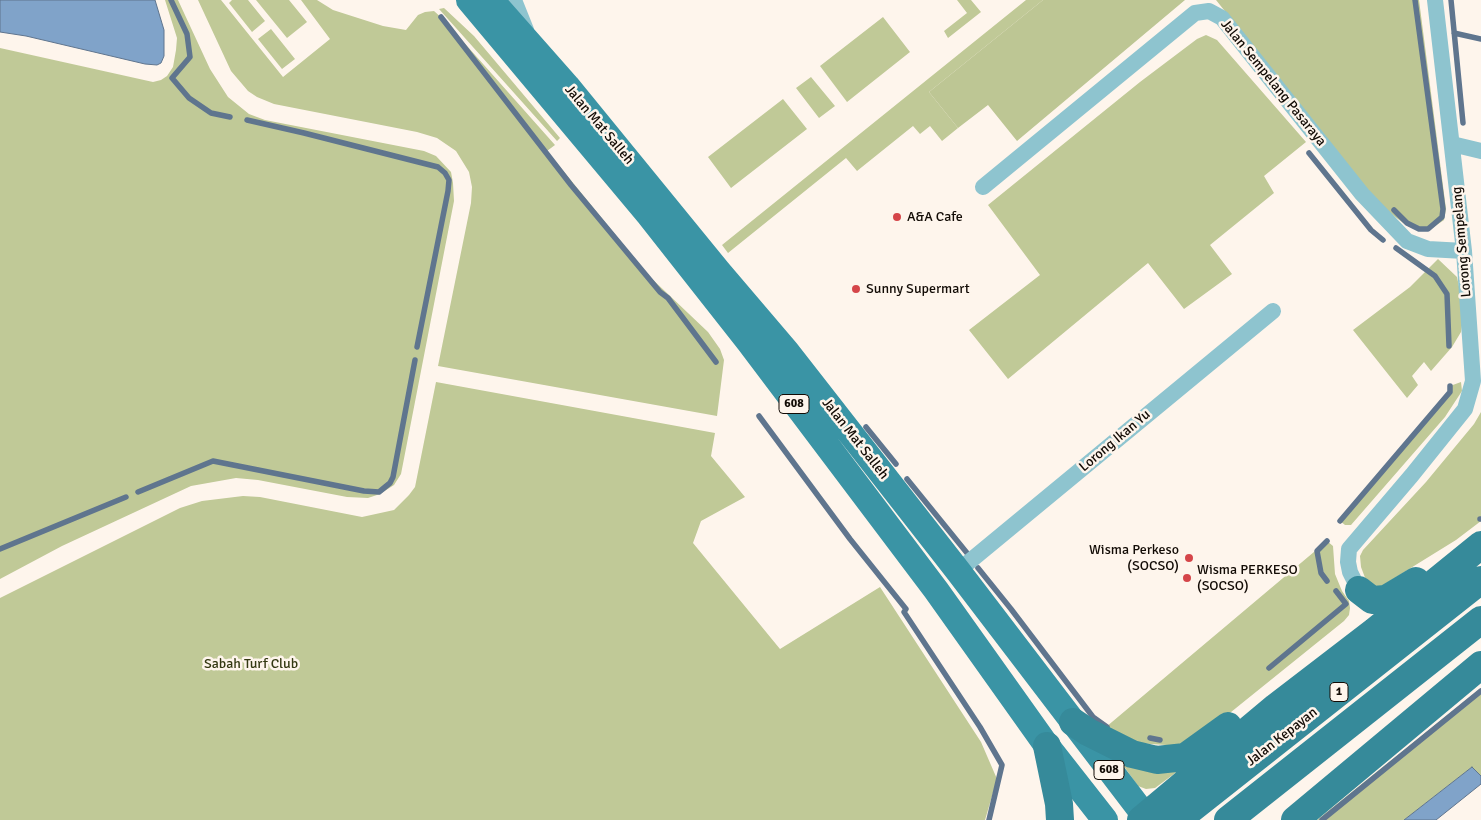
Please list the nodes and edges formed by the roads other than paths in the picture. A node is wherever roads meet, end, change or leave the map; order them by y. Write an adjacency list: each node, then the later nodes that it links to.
1 (469, 0): 21 (main road, Jalan Mat Salleh / 608)
2 (491, 0): 5 (main road, Jalan Mat Salleh / 608)
3 (514, 0): 5 (street)
4 (1435, 0): 6 (street, Lorong Sempelang)
5 (534, 49): 12 (main road, Jalan Mat Salleh / 608)
6 (1452, 144): 7 (street); 9 (street, Lorong Sempelang)
7 (1481, 151)
8 (983, 187): 9 (street, Jalan Sempelang Pasaraya)
9 (1464, 251): 15 (street, Lorong Sempelang)
10 (1273, 312): 12 (street, Lorong Ikan Yu)
11 (1481, 545): 13 (highway)
12 (958, 571): 20 (main road, Jalan Mat Salleh / 608)
13 (1445, 574): 15 (highway); 17 (highway)
14 (1481, 580): 26 (highway, Jalan Kepayan / 1)
15 (1359, 590): 17 (highway)
16 (1481, 620): 27 (highway, 1)
17 (1336, 662): 19 (highway)
18 (1481, 665): 22 (highway)
19 (1276, 707): 20 (highway); 23 (highway)
20 (1073, 722): 23 (main road, Jalan Mat Salleh / 608)
21 (1047, 746): 24 (highway); 25 (main road, Jalan Mat Salleh / 608)
22 (1298, 818)
23 (1145, 819)
24 (1060, 820)
25 (1105, 820)
26 (1177, 820)
27 (1228, 820)

